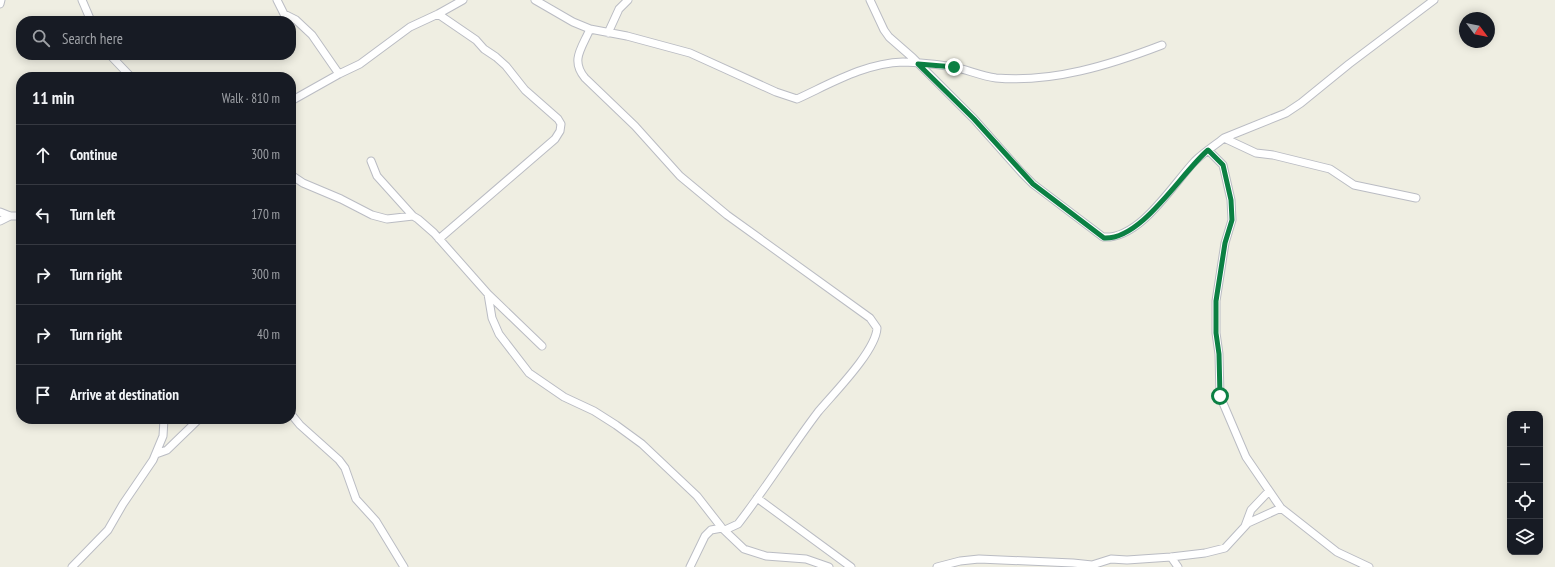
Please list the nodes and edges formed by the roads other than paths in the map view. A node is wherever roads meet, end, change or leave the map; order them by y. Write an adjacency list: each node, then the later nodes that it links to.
1 (1, 0): 9 (street)
2 (82, 0): 11 (street)
3 (277, 0): 12 (street)
4 (463, 0): 10 (street)
5 (535, 0): 14 (street)
6 (628, 0): 15 (street)
7 (870, 0): 18 (street)
8 (1434, 0): 22 (street)
9 (0, 4)
10 (438, 14): 20 (street); 32 (street)
11 (89, 16)
12 (288, 16)
13 (296, 20): 20 (street)
14 (590, 29): 15 (street); 40 (street)
15 (608, 33): 18 (street)
16 (1162, 45): 18 (street)
17 (115, 60): 19 (street)
18 (918, 64): 23 (street)
19 (126, 72)
20 (338, 74): 21 (street)
21 (296, 98)
22 (1224, 138): 23 (street); 26 (street)
23 (1208, 150): 39 (street)
24 (370, 161): 30 (street)
25 (296, 178): 30 (street)
26 (1416, 198)
27 (0, 212): 28 (street)
28 (10, 216): 29 (street); 31 (street)
29 (16, 216)
30 (412, 216): 32 (street)
31 (0, 221)
32 (439, 239): 33 (street)
33 (488, 294): 34 (street); 43 (street)
34 (542, 346)
35 (296, 420): 47 (street)
36 (164, 424): 38 (street)
37 (194, 424): 38 (street)
38 (156, 454): 46 (street)
39 (1269, 492): 41 (street); 42 (street)
40 (757, 498): 43 (street); 50 (street)
41 (1281, 508): 42 (street); 53 (street)
42 (1245, 526): 44 (street)
43 (724, 529): 48 (street); 49 (street)
44 (1171, 557): 45 (street); 52 (street)
45 (1039, 564): 51 (street)
46 (72, 567)
47 (404, 567)
48 (690, 567)
49 (829, 567)
50 (851, 567)
51 (937, 567)
52 (1178, 567)
53 (1370, 567)

